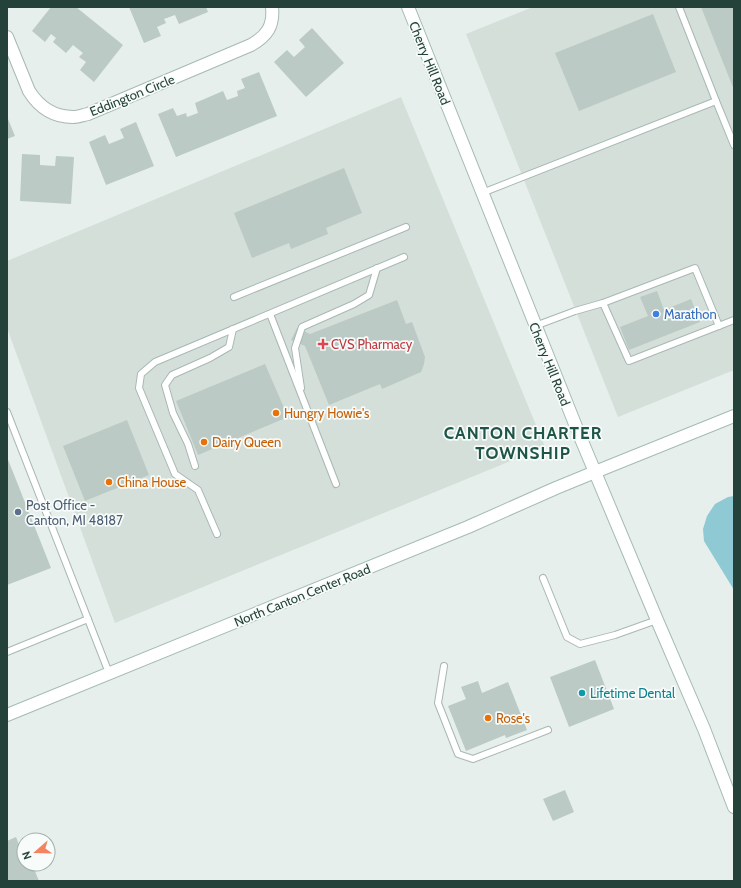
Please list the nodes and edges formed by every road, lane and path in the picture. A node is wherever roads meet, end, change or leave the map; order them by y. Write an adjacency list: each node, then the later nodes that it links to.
1 (272, 7): 4 (main road, Eddington Circle)
2 (408, 7): 7 (main road, Cherry Hill Road)
3 (679, 7): 5 (lane)
4 (7, 37)
5 (716, 101): 6 (lane); 7 (lane)
6 (734, 145)
7 (482, 193): 15 (main road, Cherry Hill Road)
8 (406, 227): 11 (lane)
9 (404, 257): 10 (lane)
10 (377, 268): 13 (lane); 18 (lane)
11 (234, 297)
12 (603, 303): 15 (lane); 16 (lane); 16 (lane)
13 (270, 314): 17 (lane); 18 (lane)
14 (734, 320): 16 (lane)
15 (535, 326): 22 (main road, Cherry Hill Road)
16 (719, 326)
17 (233, 329): 21 (lane); 24 (lane)
18 (303, 400): 23 (lane)
19 (7, 412): 26 (lane)
20 (734, 416): 22 (main road, North Canton Center Road)
21 (195, 466)
22 (595, 472): 27 (main road, Cherry Hill Road); 30 (main road, North Canton Center Road)
23 (336, 484)
24 (217, 534)
25 (543, 578): 27 (lane)
26 (88, 619): 28 (lane); 30 (lane)
27 (656, 620): 33 (main road, Cherry Hill Road)
28 (7, 652)
29 (444, 666): 32 (lane)
30 (109, 673): 31 (main road, North Canton Center Road)
31 (7, 715)
32 (548, 730)
33 (734, 808)

